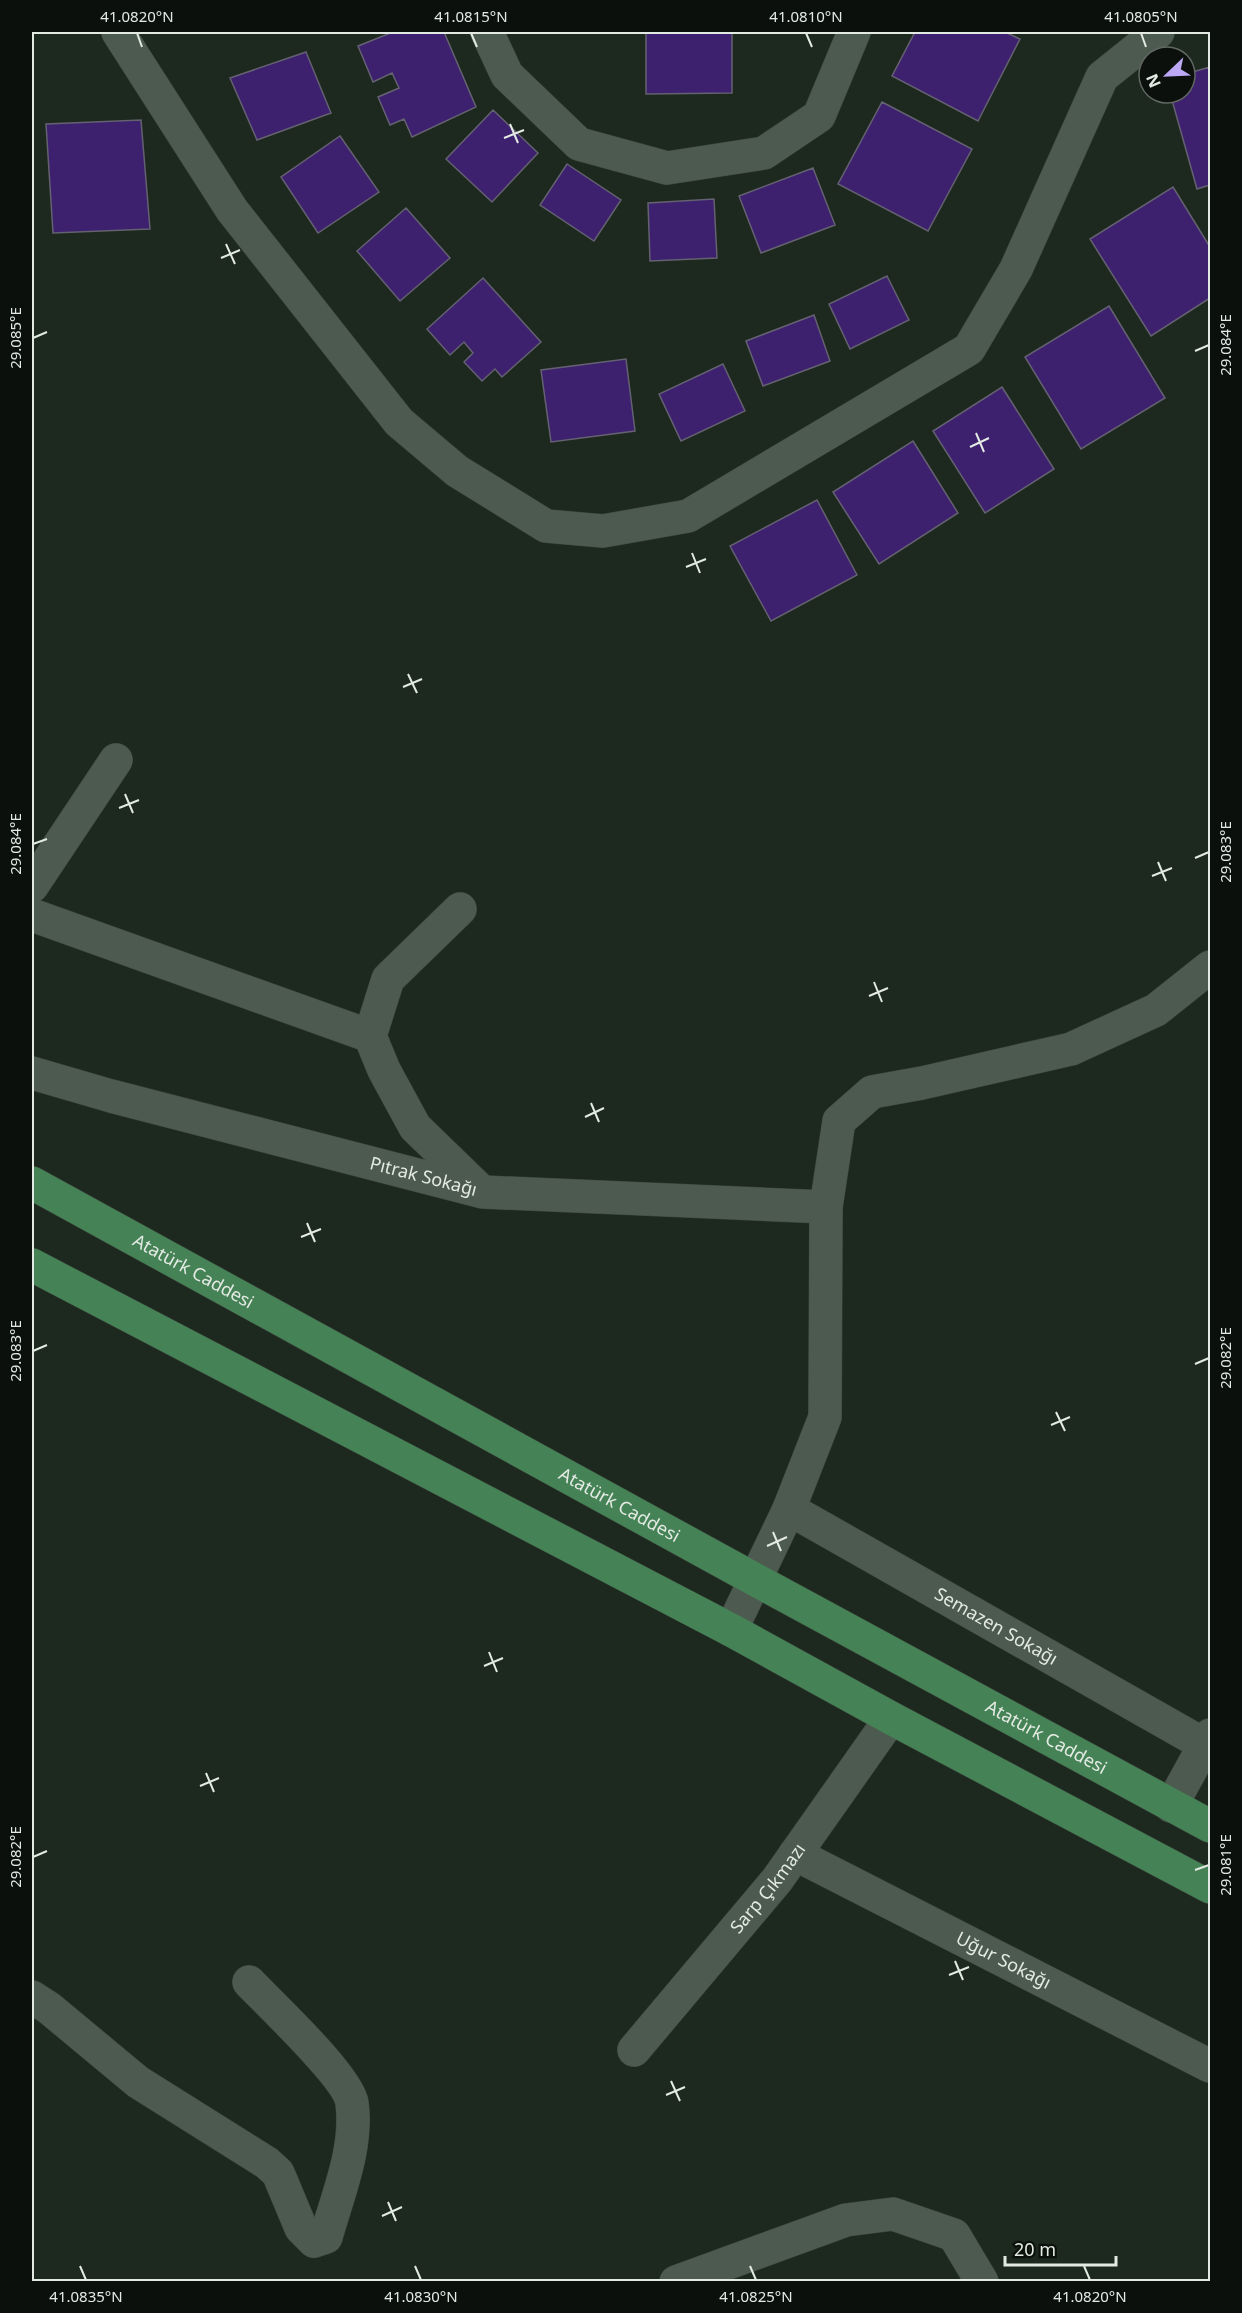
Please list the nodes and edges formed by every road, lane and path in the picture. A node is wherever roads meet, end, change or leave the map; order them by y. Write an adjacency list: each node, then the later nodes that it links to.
1 (118, 32): 4 (street)
2 (487, 32): 3 (street)
3 (854, 32)
4 (1158, 32)
5 (116, 760): 6 (street)
6 (32, 886)
7 (460, 909): 10 (street)
8 (32, 915): 10 (street)
9 (1210, 968): 14 (street)
10 (370, 1036): 13 (street)
11 (32, 1073): 13 (street, Pıtrak Sokağı)
12 (32, 1183): 17 (main road, Atatürk Caddesi)
13 (483, 1192): 14 (street, Pıtrak Sokağı)
14 (826, 1207): 16 (street)
15 (32, 1265): 18 (main road)
16 (789, 1509): 17 (street); 20 (street, Semazen Sokağı)
17 (754, 1579): 18 (street); 21 (main road, Atatürk Caddesi)
18 (731, 1630): 19 (main road)
19 (891, 1718): 23 (street, Sarp Çıkmazı); 24 (main road)
20 (1208, 1740): 21 (street)
21 (1172, 1806): 22 (main road, Atatürk Caddesi)
22 (1210, 1826)
23 (795, 1854): 27 (street, Sarp Çıkmazı); 28 (street, Uğur Sokağı)
24 (1210, 1887)
25 (249, 1982): 26 (street)
26 (32, 1997)
27 (634, 2050)
28 (1210, 2066)
29 (676, 2282): 30 (street)
30 (982, 2282)

